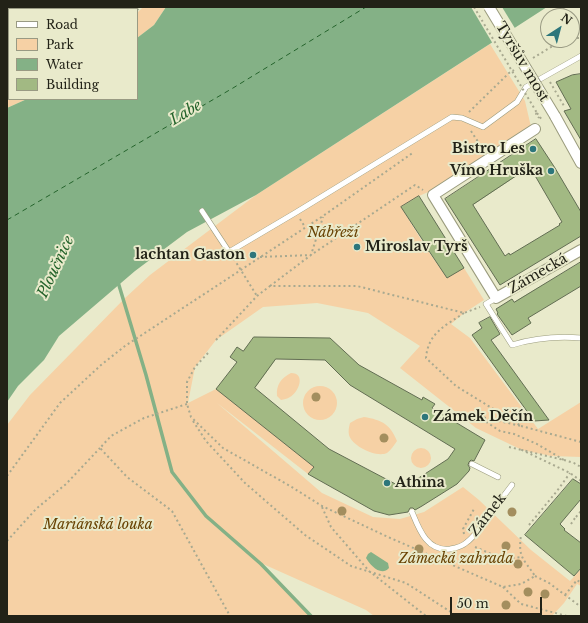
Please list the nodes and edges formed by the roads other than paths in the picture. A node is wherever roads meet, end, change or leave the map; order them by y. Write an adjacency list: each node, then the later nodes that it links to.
1 (489, 7): 4 (street, Tyršův most, bridge)
2 (581, 56): 5 (lane)
3 (535, 129): 7 (street, Zámecká)
4 (581, 163)
5 (202, 211)
6 (581, 250): 7 (street, Zámecká)
7 (496, 298): 8 (lane)
8 (581, 338)
9 (472, 464): 10 (lane)
10 (498, 477)
11 (512, 485): 12 (lane, Zámek, bridge)
12 (412, 512)

